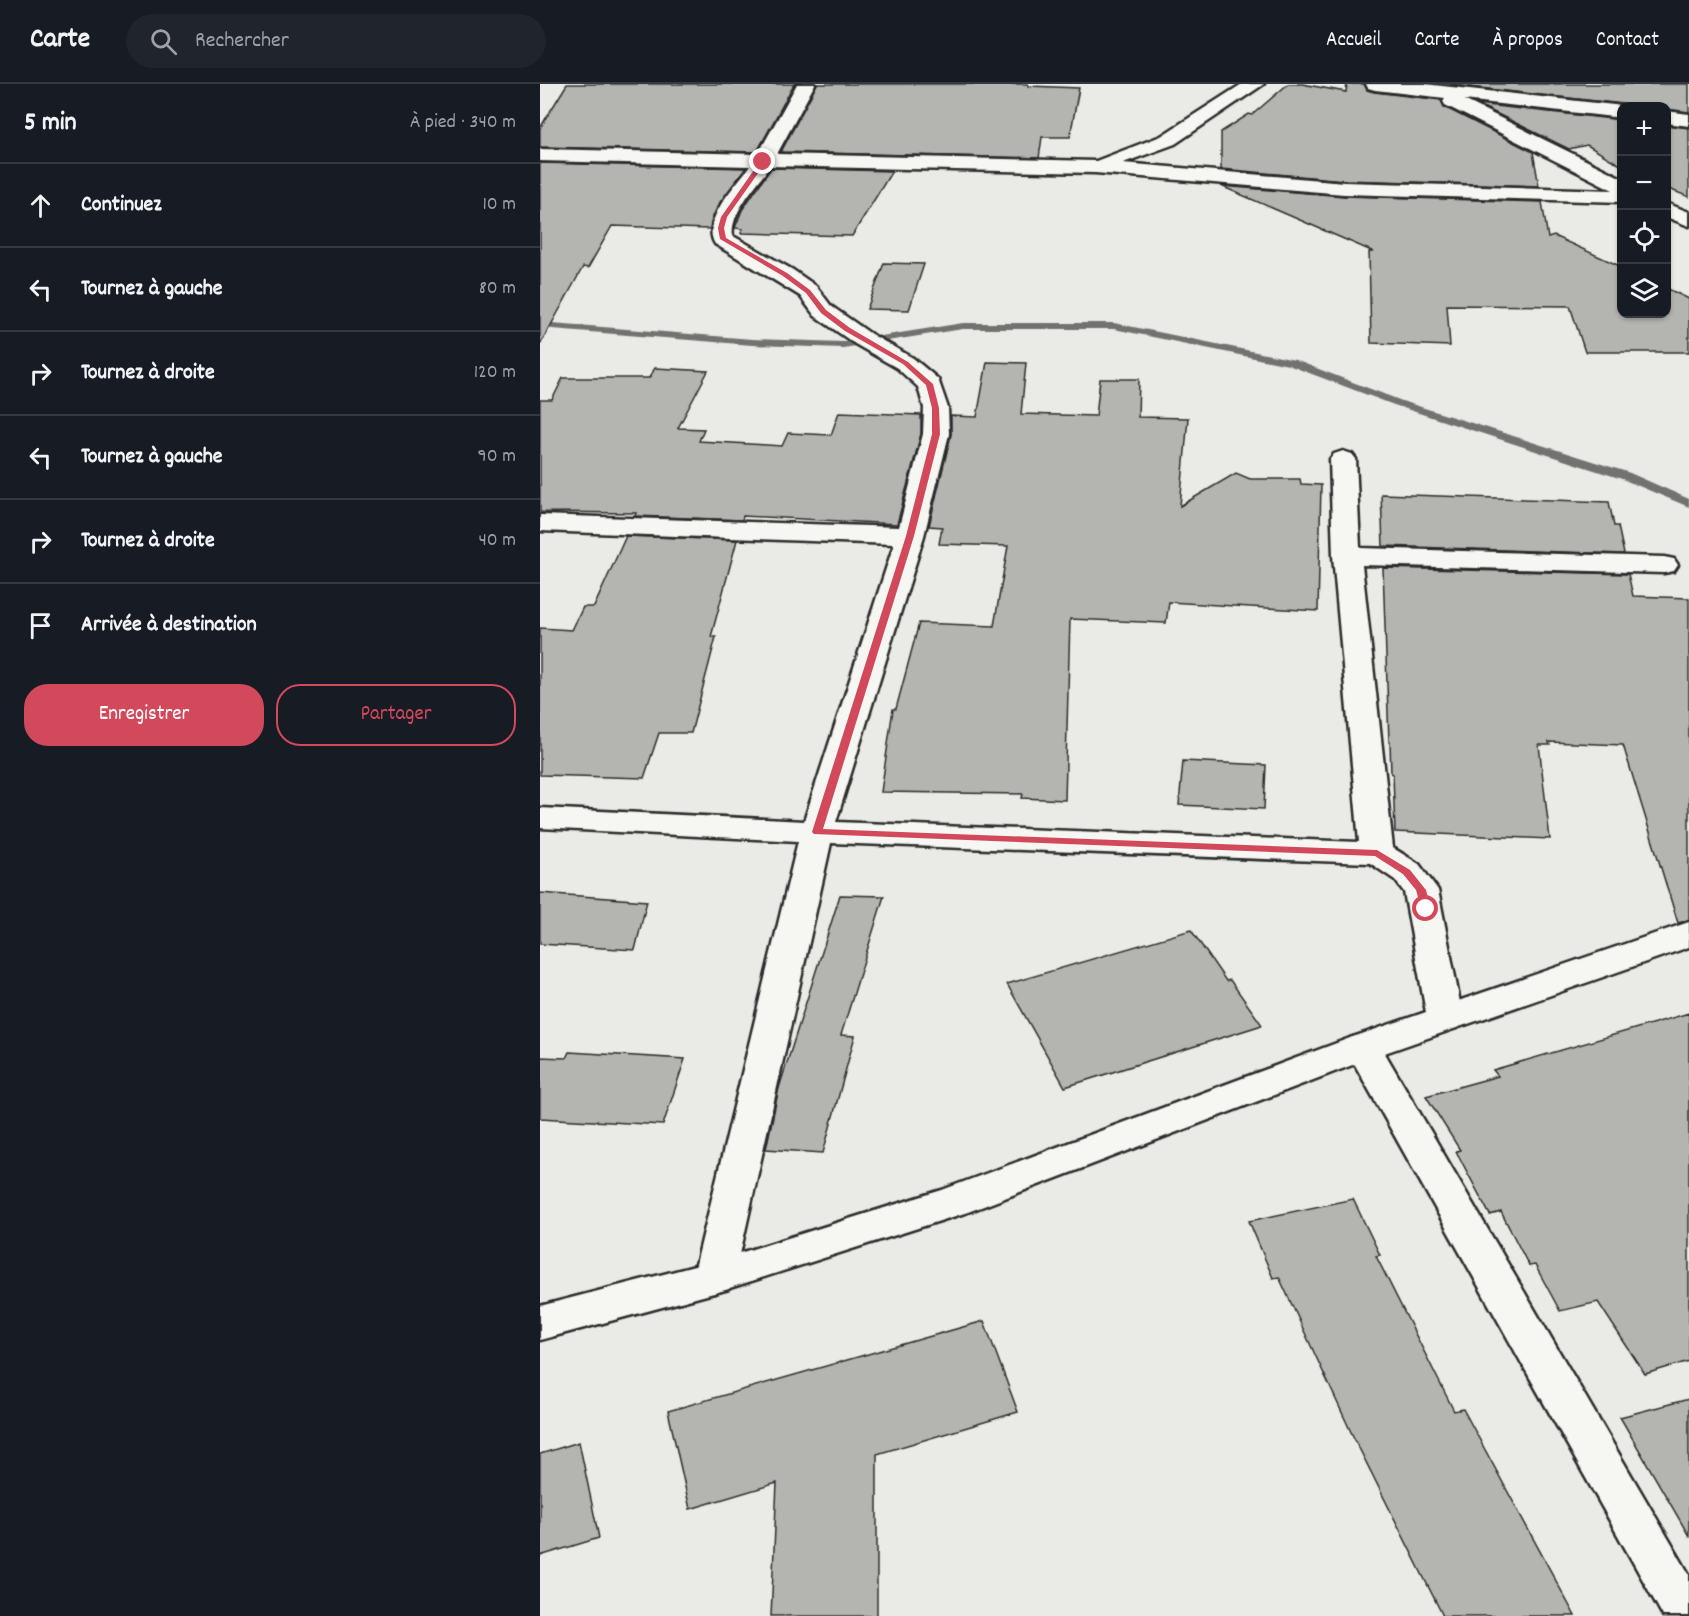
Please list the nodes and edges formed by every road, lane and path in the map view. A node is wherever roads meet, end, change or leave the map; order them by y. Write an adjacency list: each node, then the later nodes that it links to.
1 (806, 84): 9 (street)
2 (1255, 84): 10 (street)
3 (1376, 84): 4 (street)
4 (1432, 91): 5 (street); 11 (street)
5 (1617, 111)
6 (1671, 118): 7 (street)
7 (1689, 120)
8 (540, 155): 9 (street)
9 (763, 162): 10 (street); 17 (street)
10 (1095, 167): 12 (street)
11 (1617, 184)
12 (1617, 196)
13 (1668, 210): 14 (street)
14 (1689, 220)
15 (1343, 459): 18 (street)
16 (540, 523): 17 (street)
17 (910, 536): 21 (street)
18 (1347, 555): 19 (street); 22 (street)
19 (1664, 566)
20 (540, 818): 21 (street)
21 (817, 832): 22 (street); 26 (street)
22 (1377, 853): 24 (street)
23 (1689, 934): 24 (street)
24 (1445, 1018): 25 (street)
25 (1363, 1047): 26 (street); 28 (street)
26 (714, 1277): 27 (street)
27 (540, 1323)
28 (1688, 1616)

